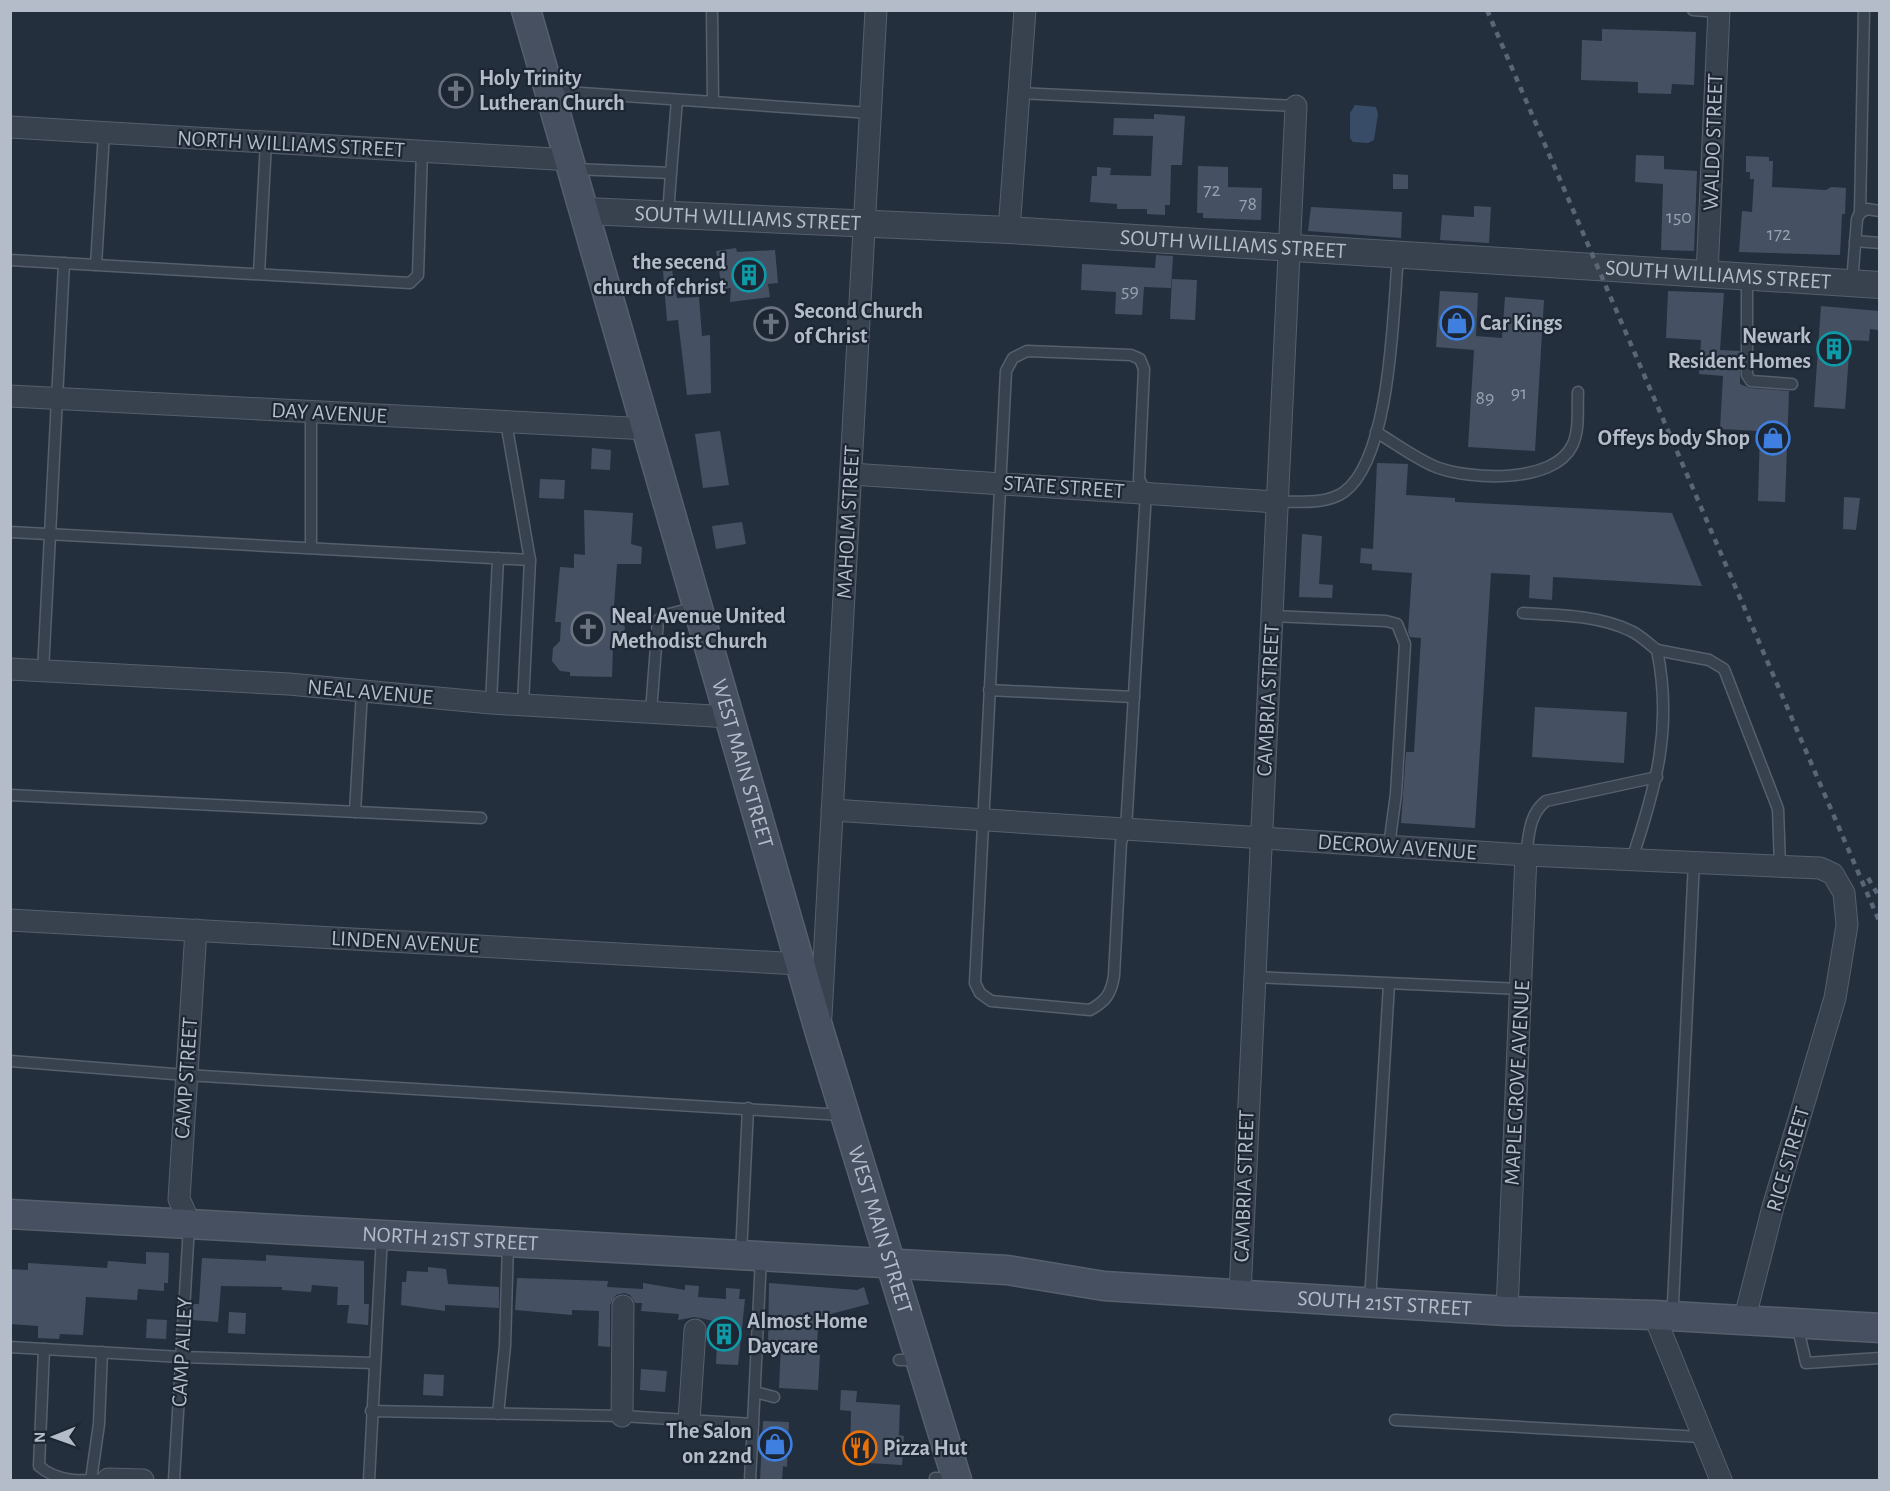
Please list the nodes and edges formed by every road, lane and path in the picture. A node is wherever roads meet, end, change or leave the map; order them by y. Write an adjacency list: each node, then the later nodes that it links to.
1 (526, 10): 8 (main road, WEST MAIN STREET)
2 (712, 10): 11 (lane)
3 (876, 10): 13 (street, MAHOLM STREET)
4 (1025, 10): 9 (street)
5 (1693, 10): 7 (lane)
6 (1864, 10): 22 (lane)
7 (1719, 11): 33 (street, WALDO STREET)
8 (551, 91): 10 (lane); 18 (main road, WEST MAIN STREET)
9 (1018, 93): 12 (lane); 25 (street)
10 (677, 100): 11 (lane); 19 (lane)
11 (713, 102): 13 (lane)
12 (1296, 106): 28 (street, CAMBRIA STREET)
13 (870, 113): 24 (street, MAHOLM STREET)
14 (10, 128): 15 (street, NORTH WILLIAMS STREET)
15 (104, 133): 16 (street, NORTH WILLIAMS STREET); 32 (lane)
16 (266, 142): 17 (street, NORTH WILLIAMS STREET); 34 (lane)
17 (422, 151): 18 (street, NORTH WILLIAMS STREET); 34 (lane)
18 (573, 164): 19 (lane); 20 (main road, WEST MAIN STREET)
19 (670, 173): 23 (lane)
20 (586, 211): 23 (street, SOUTH WILLIAMS STREET); 44 (main road, WEST MAIN STREET)
21 (1880, 211): 22 (lane)
22 (1860, 213): 26 (lane)
23 (668, 215): 24 (street, SOUTH WILLIAMS STREET)
24 (864, 224): 25 (street, SOUTH WILLIAMS STREET); 46 (street, MAHOLM STREET)
25 (1009, 230): 28 (street, SOUTH WILLIAMS STREET)
26 (1855, 242): 27 (lane); 36 (lane)
27 (1880, 243)
28 (1288, 246): 29 (street, SOUTH WILLIAMS STREET); 49 (street, CAMBRIA STREET)
29 (1398, 256): 33 (street, SOUTH WILLIAMS STREET); 45 (lane)
30 (10, 260): 31 (lane)
31 (64, 263): 32 (lane); 41 (lane)
32 (96, 265): 34 (lane)
33 (1707, 273): 35 (street, SOUTH WILLIAMS STREET)
34 (259, 274)
35 (1747, 276): 36 (street, SOUTH WILLIAMS STREET); 38 (lane)
36 (1852, 284): 37 (street, SOUTH WILLIAMS STREET)
37 (1880, 285)
38 (1792, 384)
39 (1578, 392): 45 (lane)
40 (10, 396): 41 (street, DAY AVENUE)
41 (57, 398): 42 (street, DAY AVENUE); 51 (lane)
42 (311, 412): 43 (street, DAY AVENUE); 52 (lane)
43 (506, 422): 44 (street, DAY AVENUE); 54 (lane)
44 (648, 429): 55 (main road, WEST MAIN STREET)
45 (1376, 432): 49 (lane)
46 (851, 474): 47 (street, STATE STREET); 70 (street, MAHOLM STREET)
47 (1003, 482): 48 (street, STATE STREET); 48 (lane); 61 (lane)
48 (1146, 492): 49 (street, STATE STREET); 63 (lane)
49 (1277, 502): 57 (street, CAMBRIA STREET)
50 (10, 532): 51 (lane)
51 (49, 534): 52 (lane); 60 (lane)
52 (311, 548): 53 (lane)
53 (498, 558): 54 (lane); 64 (lane)
54 (530, 560): 65 (lane)
55 (699, 607): 66 (lane); 67 (main road, WEST MAIN STREET)
56 (1523, 613): 58 (lane)
57 (1272, 616): 75 (street, CAMBRIA STREET); 76 (lane)
58 (1657, 650): 68 (lane); 80 (lane)
59 (10, 669): 60 (street, NEAL AVENUE)
60 (43, 671): 62 (street, NEAL AVENUE)
61 (989, 690): 63 (lane); 73 (lane)
62 (362, 692): 64 (street, NEAL AVENUE); 71 (lane)
63 (1134, 696): 74 (lane)
64 (491, 703): 65 (street, NEAL AVENUE)
65 (523, 704): 66 (street, NEAL AVENUE)
66 (651, 712): 67 (street, NEAL AVENUE)
67 (730, 717): 83 (main road, WEST MAIN STREET)
68 (1657, 777): 77 (lane); 78 (lane)
69 (10, 795): 71 (lane)
70 (832, 810): 73 (street, DECROW AVENUE); 88 (street, MAHOLM STREET)
71 (355, 812): 72 (lane)
72 (481, 819)
73 (982, 820): 74 (street, DECROW AVENUE); 74 (lane)
74 (1126, 829): 75 (street, DECROW AVENUE)
75 (1262, 838): 76 (street, DECROW AVENUE); 84 (street, CAMBRIA STREET)
76 (1389, 846): 77 (street, DECROW AVENUE)
77 (1526, 855): 78 (street, DECROW AVENUE); 86 (street, MAPLE GROVE AVENUE)
78 (1632, 859): 79 (street, DECROW AVENUE)
79 (1694, 861): 80 (street, DECROW AVENUE); 103 (lane)
80 (1780, 866): 87 (street, DECROW AVENUE)
81 (10, 920): 82 (street, LINDEN AVENUE)
82 (196, 930): 83 (street, LINDEN AVENUE); 90 (street, CAMP STREET)
83 (800, 964): 88 (main road, WEST MAIN STREET)
84 (1253, 977): 85 (lane); 99 (street, CAMBRIA STREET)
85 (1389, 984): 86 (lane); 100 (lane)
86 (1521, 988): 102 (street, MAPLE GROVE AVENUE)
87 (1835, 998): 104 (street, RICE STREET)
88 (820, 1033): 92 (main road, WEST MAIN STREET)
89 (10, 1061): 90 (lane)
90 (186, 1075): 91 (lane); 94 (street, CAMP STREET)
91 (748, 1108): 92 (lane); 97 (lane)
92 (845, 1115): 98 (main road, WEST MAIN STREET)
93 (10, 1214): 94 (main road, NORTH 21ST STREET)
94 (189, 1224): 95 (main road, NORTH 21ST STREET); 111 (lane, CAMP ALLEY)
95 (382, 1236): 96 (main road, NORTH 21ST STREET); 113 (lane)
96 (508, 1243): 97 (main road, NORTH 21ST STREET); 117 (lane)
97 (751, 1257): 98 (main road, NORTH 21ST STREET); 114 (lane)
98 (891, 1265): 99 (main road, SOUTH 21ST STREET); 123 (main road, WEST MAIN STREET)
99 (1240, 1294): 100 (main road, SOUTH 21ST STREET)
100 (1370, 1302): 102 (main road, SOUTH 21ST STREET)
101 (623, 1306): 118 (street)
102 (1507, 1311): 103 (main road, SOUTH 21ST STREET)
103 (1654, 1315): 104 (main road, SOUTH 21ST STREET); 122 (street)
104 (1744, 1321): 105 (main road, SOUTH 21ST STREET)
105 (1797, 1324): 106 (main road, SOUTH 21ST STREET); 112 (lane)
106 (1880, 1328)
107 (695, 1330): 119 (street)
108 (10, 1347): 109 (lane)
109 (44, 1349): 110 (lane); 124 (lane)
110 (102, 1352): 111 (lane); 124 (lane)
111 (181, 1357): 113 (lane); 126 (lane, CAMP ALLEY)
112 (1880, 1358)
113 (374, 1363): 116 (lane)
114 (755, 1392): 115 (lane); 121 (lane)
115 (774, 1397)
116 (371, 1412): 117 (lane); 127 (lane)
117 (498, 1414): 118 (lane)
118 (622, 1416): 119 (lane)
119 (689, 1420): 121 (lane)
120 (1395, 1420): 122 (lane)
121 (753, 1424): 128 (lane)
122 (1702, 1437): 129 (street)
123 (950, 1479)
124 (99, 1480): 125 (street)
125 (143, 1480)
126 (174, 1480)
127 (369, 1480)
128 (750, 1480)
129 (1721, 1480)

